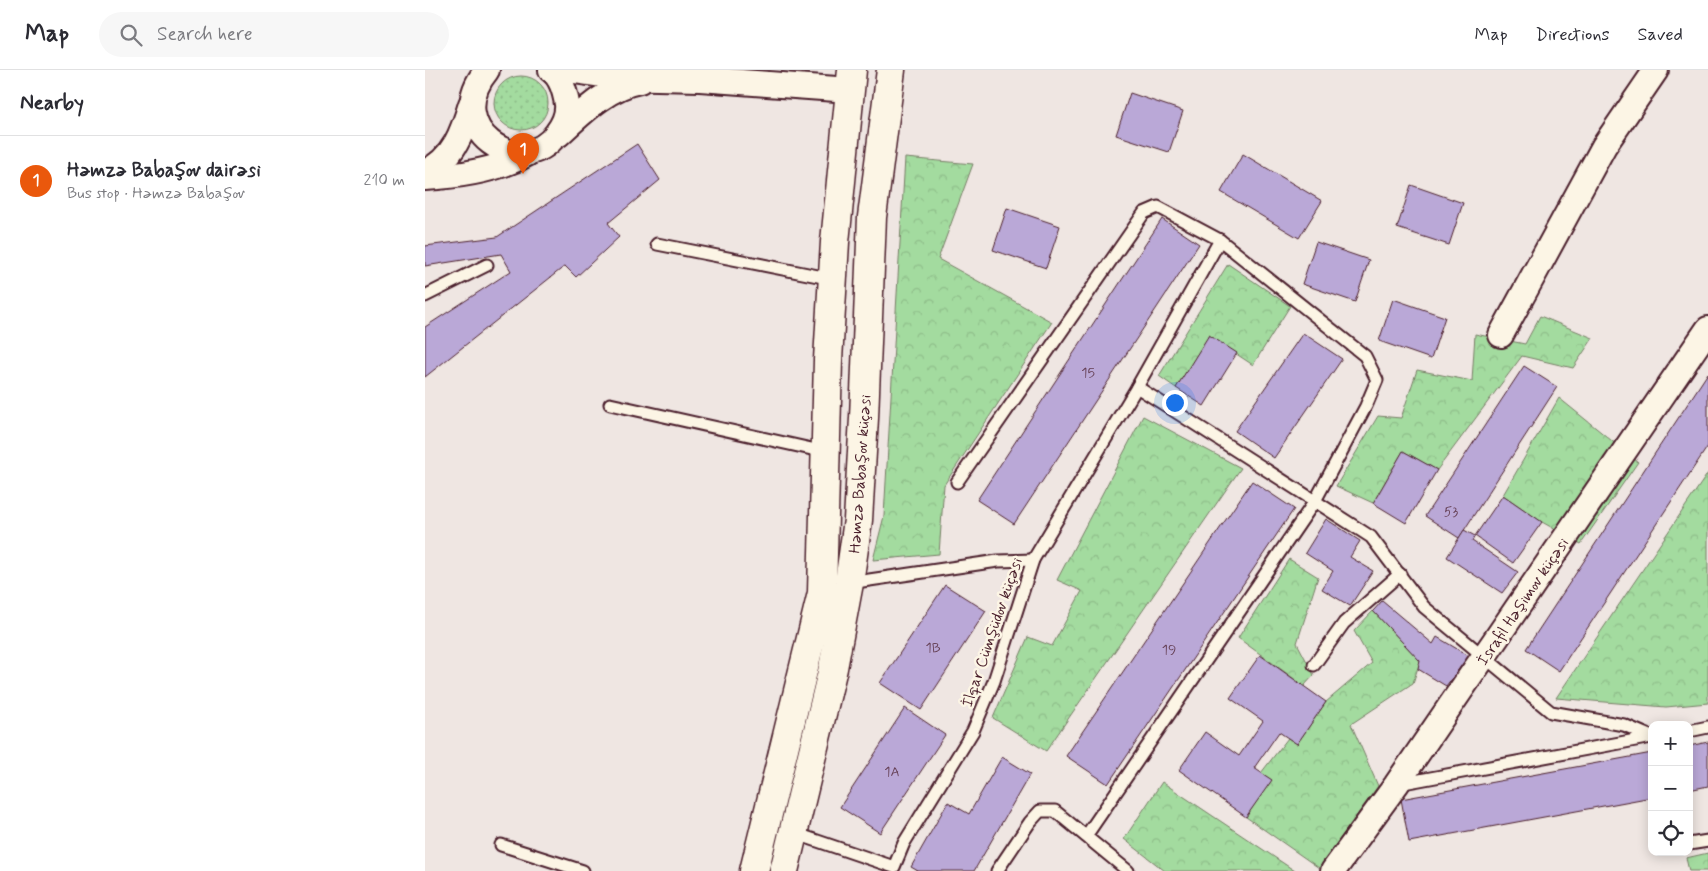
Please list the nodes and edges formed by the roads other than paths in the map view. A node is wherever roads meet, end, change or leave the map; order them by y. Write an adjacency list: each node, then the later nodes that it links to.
1 (551, 70): 8 (street)
2 (567, 70): 5 (street)
3 (891, 70): 25 (street, Həmzə Babaşov küçəsi)
4 (1656, 70): 17 (street)
5 (651, 79): 6 (street); 8 (street)
6 (851, 80): 14 (street, Həmzə Babaşov küçəsi)
7 (478, 82): 8 (street); 9 (street)
8 (544, 145): 10 (street)
9 (425, 172)
10 (425, 178)
11 (1220, 240): 18 (lane, İlqar Cümşüdov küçəsi); 21 (lane); 22 (lane)
12 (657, 244): 14 (lane)
13 (487, 265): 15 (lane)
14 (833, 279): 20 (street, Həmzə Babaşov küçəsi)
15 (425, 296)
16 (1708, 329): 26 (street, İsrafil Həşimov küçəsi)
17 (1501, 335)
18 (1137, 387): 22 (lane); 23 (lane, İlqar Cümşüdov küçəsi)
19 (610, 404): 20 (lane)
20 (826, 452): 40 (street, Həmzə Babaşov küçəsi)
21 (957, 482)
22 (1315, 501): 24 (lane); 34 (lane)
23 (1033, 560): 25 (lane); 38 (lane, İlqar Cümşüdov küçəsi)
24 (1400, 574): 26 (lane); 27 (lane)
25 (849, 583): 33 (street, Həmzə Babaşov küçəsi)
26 (1485, 655): 30 (lane); 32 (street, İsrafil Həşimov küçəsi)
27 (1314, 666)
28 (1708, 727): 29 (lane)
29 (1693, 730)
30 (1648, 736)
31 (1648, 739): 32 (lane)
32 (1396, 784): 44 (street, İsrafil Həşimov küçəsi)
33 (794, 834): 38 (lane, İlqar Cümşüdov küçəsi); 41 (street, Həmzə Babaşov küçəsi)
34 (1085, 836): 42 (lane); 43 (lane)
35 (1708, 841): 36 (lane)
36 (1693, 843)
37 (501, 845): 39 (lane)
38 (897, 869)
39 (583, 871)
40 (754, 871)
41 (784, 871)
42 (997, 871)
43 (1128, 871)
44 (1333, 871)

